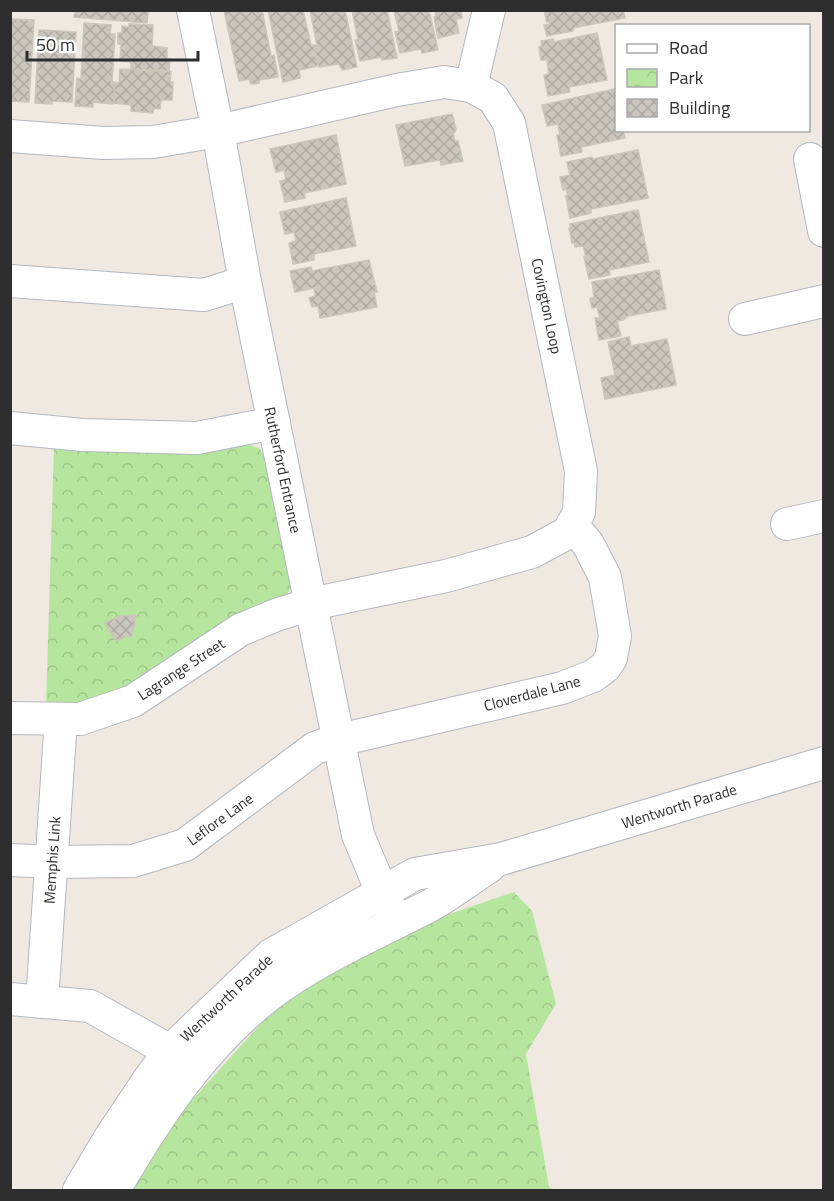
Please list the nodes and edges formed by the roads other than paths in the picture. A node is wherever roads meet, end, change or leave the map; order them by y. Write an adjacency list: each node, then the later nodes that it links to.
1 (193, 10): 4 (street, Rutherford Entrance)
2 (489, 10): 3 (street)
3 (471, 86): 4 (street, Covington Loop); 16 (street, Covington Loop)
4 (218, 131): 5 (street, Covington Loop); 9 (street, Rutherford Entrance)
5 (10, 136)
6 (810, 159): 7 (street)
7 (824, 231)
8 (10, 281): 9 (street)
9 (245, 282): 12 (street, Rutherford Entrance)
10 (824, 301): 11 (street)
11 (745, 319)
12 (274, 423): 13 (street); 17 (street, Rutherford Entrance)
13 (10, 428)
14 (824, 516): 15 (street)
15 (787, 524)
16 (572, 525): 17 (street); 20 (street, Cloverdale Lane)
17 (311, 604): 19 (street, Lagrange Street); 20 (street, Rutherford Entrance)
18 (10, 718): 19 (street, Lagrange Street)
19 (61, 719): 24 (street, Memphis Link)
20 (339, 740): 24 (street, Leflore Lane); 25 (street, Rutherford Entrance)
21 (824, 763): 22 (street, Wentworth Parade)
22 (501, 859): 25 (street, Wentworth Parade); 26 (street, Wentworth Parade)
23 (10, 860): 24 (street, Leflore Lane)
24 (52, 862): 28 (street, Memphis Link)
25 (382, 892): 26 (street, Rutherford Entrance); 29 (street, Wentworth Parade)
26 (397, 922): 29 (street, Wentworth Parade)
27 (10, 999): 28 (street)
28 (42, 1002): 29 (street)
29 (181, 1061): 30 (street, Wentworth Parade); 31 (street, Wentworth Parade)
30 (79, 1191)
31 (114, 1191)

